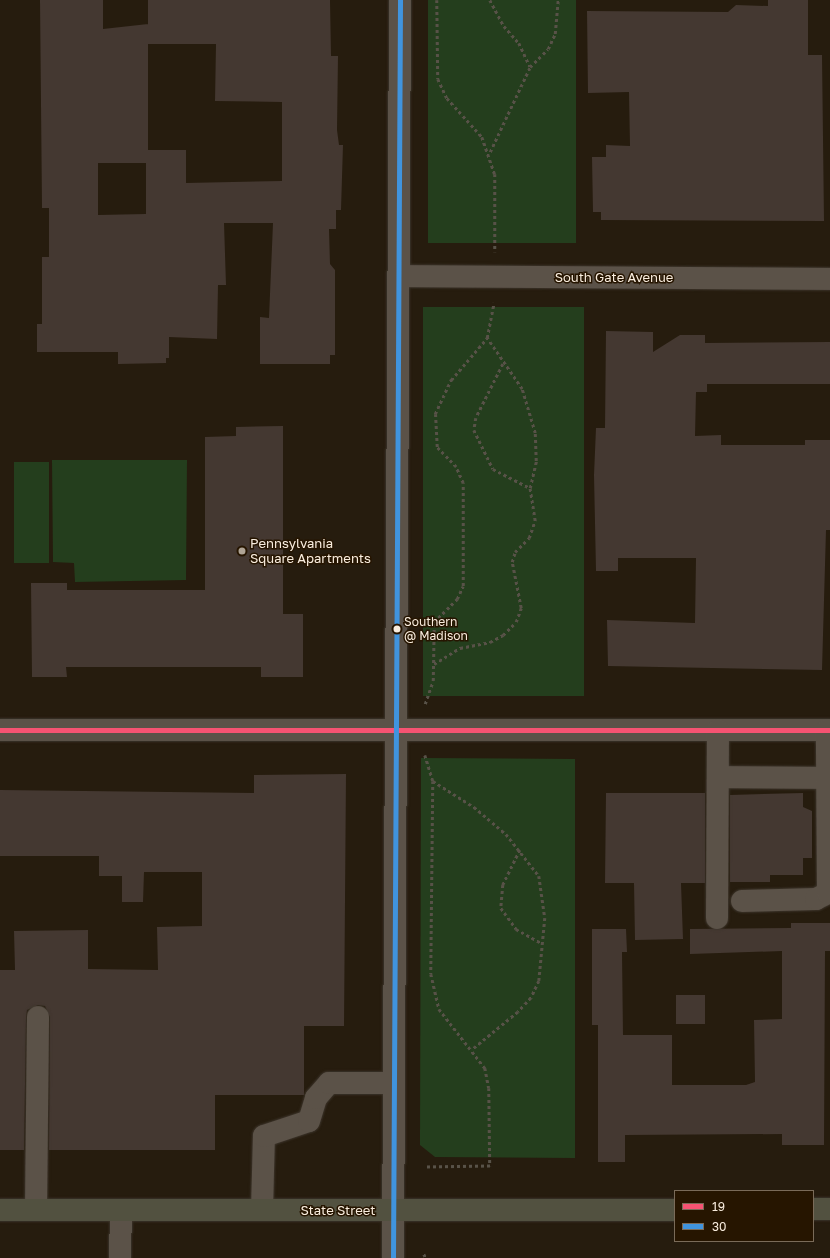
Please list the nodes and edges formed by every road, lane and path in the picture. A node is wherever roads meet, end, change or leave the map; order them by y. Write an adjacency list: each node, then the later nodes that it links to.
1 (400, 0): 8 (street)
2 (437, 0): 6 (path)
3 (490, 0): 5 (path)
4 (558, 0): 5 (path)
5 (530, 67): 6 (path)
6 (490, 153): 7 (path)
7 (495, 255)
8 (398, 276): 9 (street, South Gate Avenue); 17 (street)
9 (830, 278)
10 (494, 295): 11 (path)
11 (487, 338): 12 (path); 14 (path)
12 (503, 364): 13 (path); 13 (path)
13 (530, 488): 14 (path)
14 (434, 664): 15 (path)
15 (425, 702)
16 (0, 730): 17 (street)
17 (396, 730): 18 (street); 30 (street)
18 (718, 730): 19 (street); 21 (street)
19 (828, 730): 22 (street)
20 (424, 752): 23 (path)
21 (718, 777): 22 (street); 26 (street)
22 (827, 778): 25 (street)
23 (433, 781): 24 (path); 29 (path)
24 (520, 850): 27 (path); 27 (path)
25 (742, 901)
26 (717, 918)
27 (541, 943): 29 (path)
28 (38, 1017): 35 (street)
29 (473, 1049): 31 (path)
30 (394, 1083): 37 (street); 38 (street)
31 (425, 1167)
32 (814, 1209): 33 (main road)
33 (830, 1209)
34 (0, 1210): 35 (main road, State Street)
35 (36, 1210): 36 (main road, State Street)
36 (121, 1210): 37 (main road, State Street); 41 (street)
37 (262, 1210): 38 (main road, State Street)
38 (393, 1210): 39 (main road, State Street); 42 (street)
39 (674, 1210)
40 (424, 1254): 43 (path)
41 (120, 1258)
42 (393, 1258)
43 (426, 1258)

